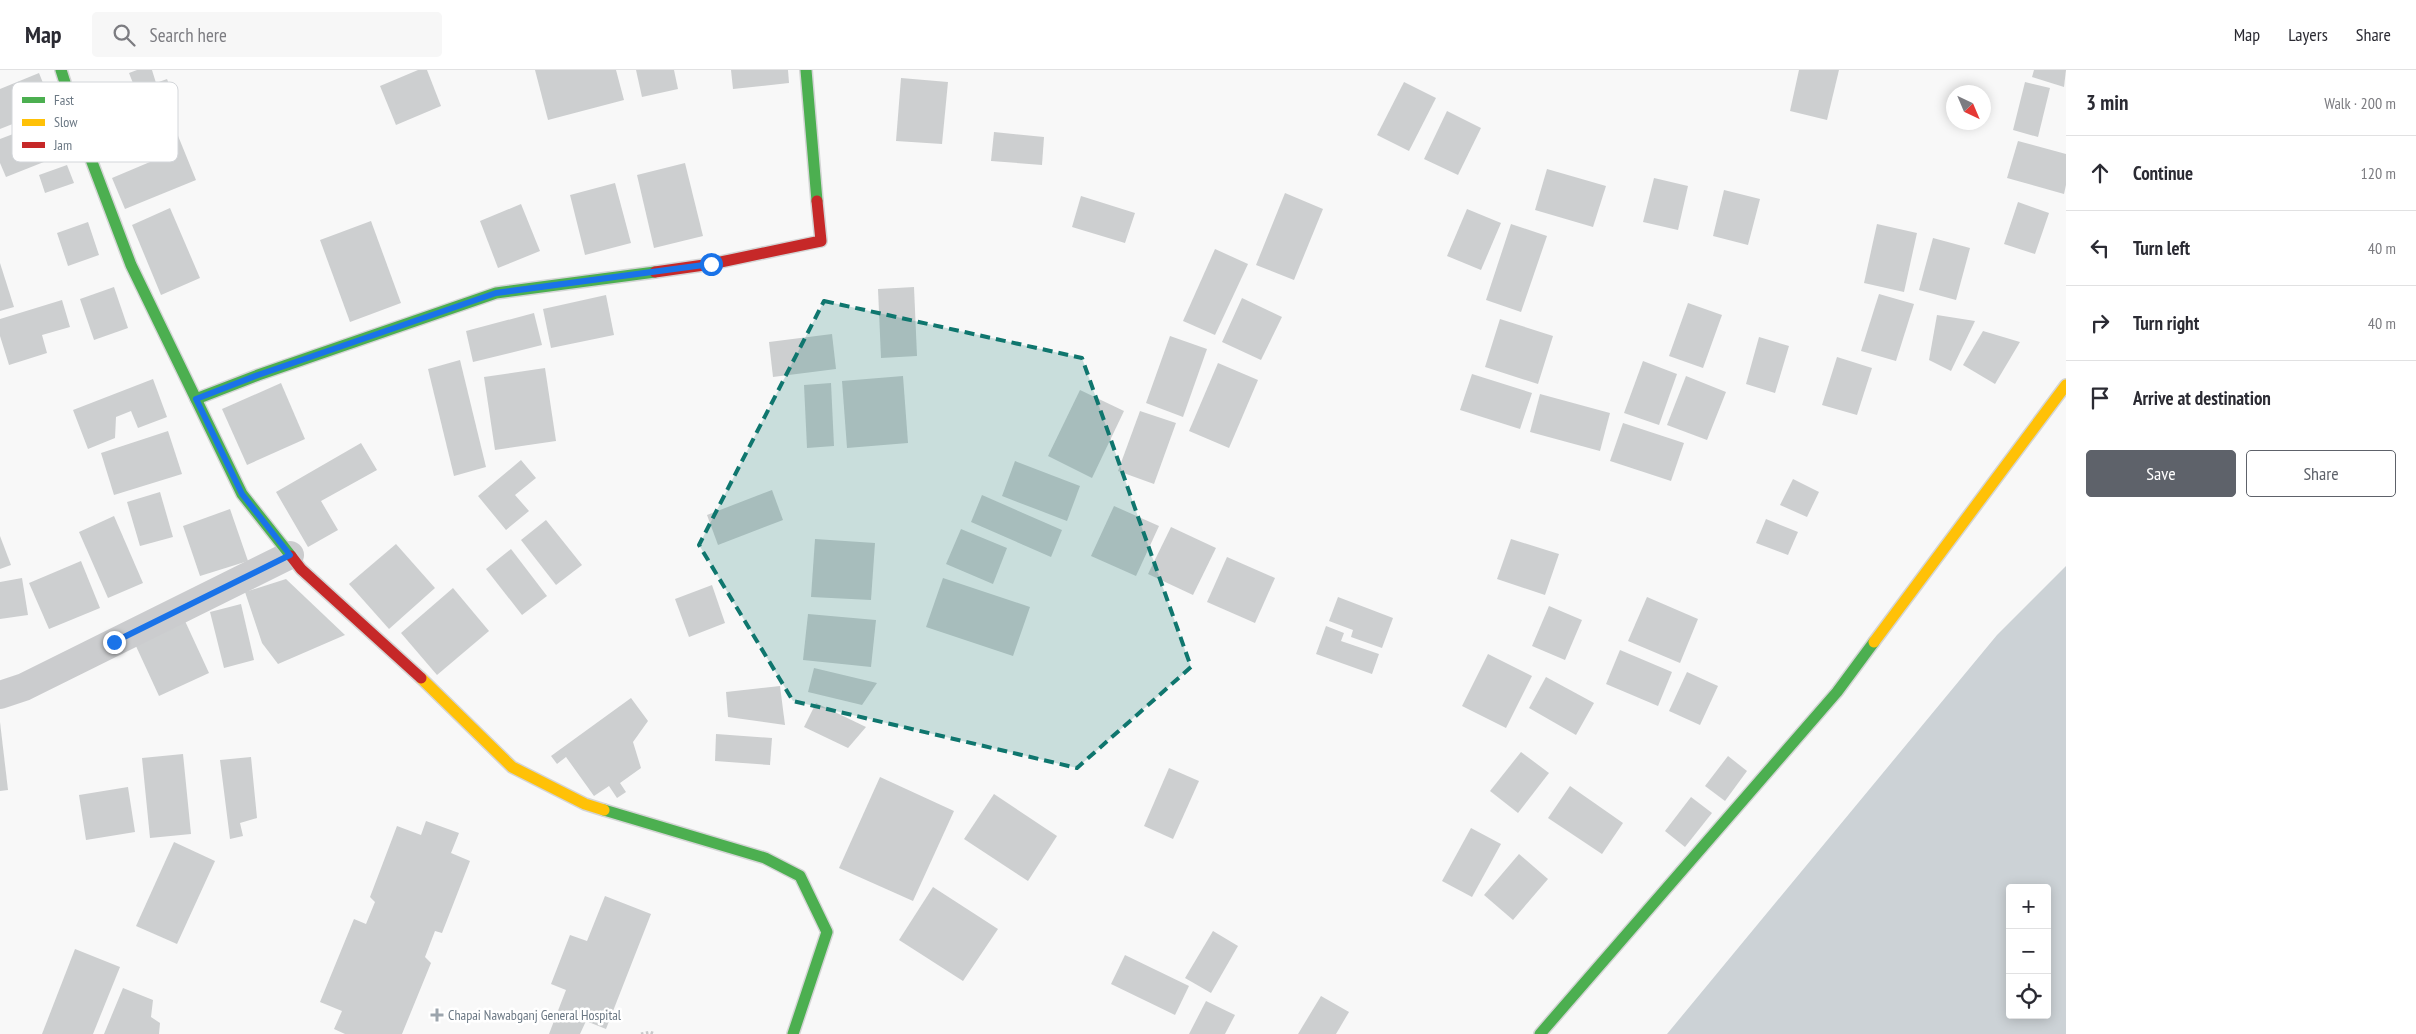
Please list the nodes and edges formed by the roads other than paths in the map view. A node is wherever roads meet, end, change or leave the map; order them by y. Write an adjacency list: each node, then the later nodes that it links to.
1 (61, 70): 3 (street)
2 (806, 70): 6 (street)
3 (65, 82)
4 (92, 162): 6 (street)
5 (2066, 385): 10 (street)
6 (196, 399): 7 (street)
7 (290, 555): 8 (street); 9 (street)
8 (0, 695)
9 (793, 1034)
10 (1540, 1034)

